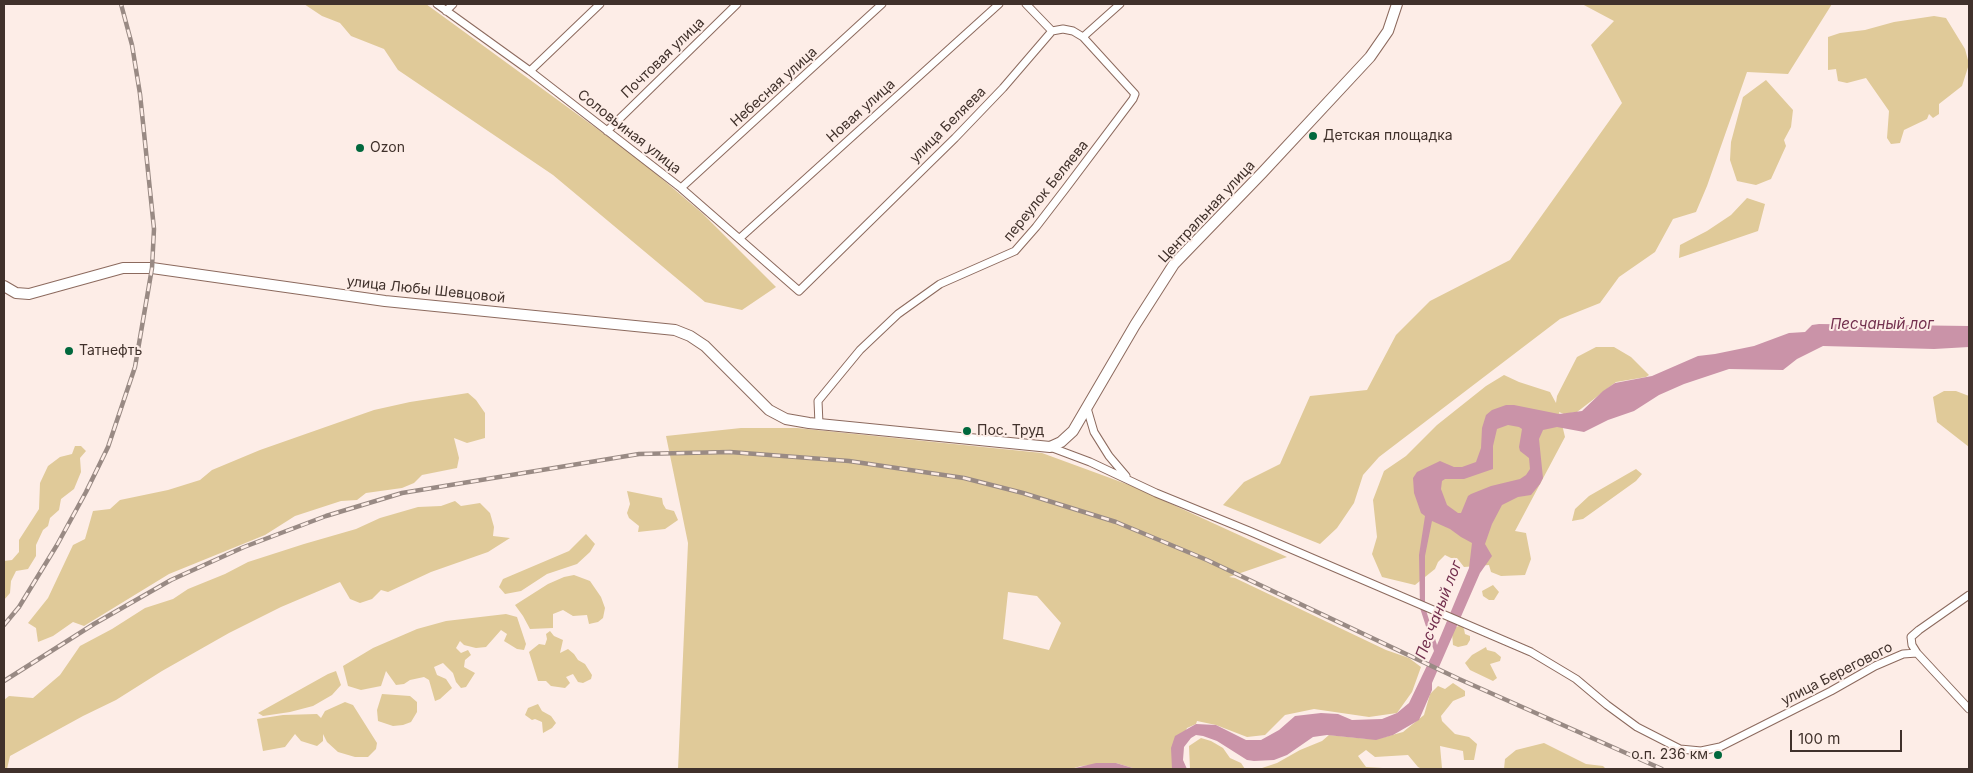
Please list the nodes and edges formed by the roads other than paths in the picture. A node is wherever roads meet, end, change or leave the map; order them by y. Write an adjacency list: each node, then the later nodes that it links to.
1 (436, 4): 10 (street, Соловьиная улица)
2 (453, 4): 10 (street)
3 (600, 4): 13 (street)
4 (737, 4): 14 (street, Почтовая улица)
5 (882, 4): 15 (street, Небесная улица)
6 (999, 4): 16 (street, Новая улица)
7 (1026, 4): 11 (street)
8 (1120, 4): 12 (street)
9 (1397, 4): 19 (street, Центральная улица)
10 (446, 10): 13 (street, Соловьиная улица)
11 (1052, 31): 12 (street); 18 (street, улица Беляева)
12 (1083, 37): 20 (street, переулок Беляева)
13 (530, 71): 14 (street, Соловьиная улица)
14 (607, 131): 15 (street, Соловьиная улица)
15 (681, 188): 16 (street, Соловьиная улица)
16 (740, 238): 18 (street, Соловьиная улица)
17 (4, 286): 20 (street, улица Любы Шевцовой)
18 (799, 290)
19 (1087, 408): 21 (street, Центральная улица); 22 (street)
20 (819, 424): 21 (street, улица Любы Шевцовой)
21 (1050, 447): 22 (street)
22 (1129, 479): 24 (street, улица Берегового)
23 (1969, 594): 24 (street)
24 (1917, 654): 25 (street)
25 (1969, 709)

